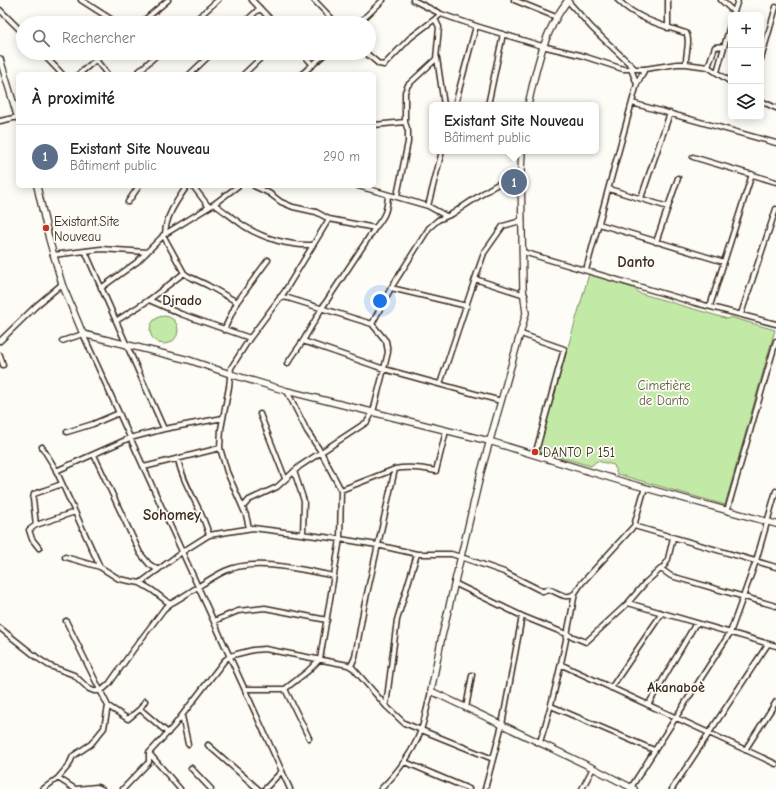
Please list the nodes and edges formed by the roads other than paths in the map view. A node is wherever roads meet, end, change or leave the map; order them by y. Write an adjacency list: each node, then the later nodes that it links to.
1 (81, 0): 20 (street)
2 (168, 0): 21 (street)
3 (218, 0): 22 (street)
4 (252, 0): 15 (street)
5 (315, 0): 25 (street)
6 (383, 0): 26 (street)
7 (414, 0): 19 (street)
8 (514, 0): 27 (street)
9 (567, 0): 27 (street); 52 (street)
10 (618, 0): 31 (street)
11 (668, 0): 31 (street)
12 (721, 0): 17 (street)
13 (738, 0): 18 (street)
14 (776, 7): 36 (street)
15 (260, 8): 23 (street); 24 (street)
16 (0, 10): 30 (street)
17 (732, 12)
18 (735, 12)
19 (441, 14): 28 (street); 29 (street)
20 (106, 16)
21 (149, 16)
22 (200, 16)
23 (251, 16)
24 (267, 16)
25 (330, 16)
26 (366, 16)
27 (556, 17): 34 (street)
28 (435, 18): 37 (street); 47 (street)
29 (476, 26): 33 (street); 65 (street)
30 (16, 27)
31 (668, 28): 38 (street)
32 (728, 32): 35 (street)
33 (504, 34): 34 (street); 66 (street)
34 (542, 46): 52 (street); 67 (street)
35 (724, 46): 51 (street); 61 (street)
36 (764, 49)
37 (437, 57): 64 (street); 75 (street)
38 (686, 58): 49 (street); 50 (street)
39 (0, 59): 71 (street)
40 (49, 60): 54 (street)
41 (96, 60): 55 (street); 56 (street)
42 (151, 60): 57 (street)
43 (205, 60): 58 (street)
44 (259, 60): 59 (street)
45 (309, 60): 48 (street)
46 (318, 60): 48 (street)
47 (374, 60)
48 (313, 64): 60 (street)
49 (677, 64): 50 (street); 53 (street)
50 (686, 64): 51 (street)
51 (708, 67): 61 (street)
52 (632, 69): 53 (street); 63 (street)
53 (645, 69): 63 (street)
54 (60, 72)
55 (81, 72)
56 (105, 72)
57 (138, 72)
58 (192, 72)
59 (246, 72)
60 (304, 72)
61 (717, 72): 62 (street)
62 (728, 80)
63 (637, 84): 69 (street)
64 (444, 102)
65 (456, 102)
66 (489, 102)
67 (529, 102)
68 (764, 102): 70 (street)
69 (632, 103): 72 (street); 92 (street)
70 (776, 108)
71 (16, 111)
72 (670, 113): 77 (street); 96 (street)
73 (16, 118): 74 (street)
74 (0, 121)
75 (405, 122): 76 (street); 95 (street)
76 (376, 125)
77 (776, 143)
78 (441, 154): 99 (street)
79 (522, 154): 81 (street)
80 (694, 157): 82 (street)
81 (521, 171): 103 (street); 105 (street)
82 (752, 174): 84 (street); 118 (street)
83 (678, 178): 100 (street)
84 (776, 182)
85 (37, 188): 116 (street)
86 (138, 188): 97 (street)
87 (186, 188): 108 (street)
88 (195, 188): 101 (street)
89 (235, 188): 98 (street)
90 (258, 188): 104 (street)
91 (366, 188): 93 (street)
92 (609, 189): 96 (street); 106 (street)
93 (374, 190): 94 (street)
94 (388, 195): 95 (street); 107 (street)
95 (397, 196): 99 (street)
96 (641, 198): 100 (street)
97 (128, 202)
98 (214, 204): 101 (street); 111 (street)
99 (428, 206): 103 (street)
100 (668, 206): 109 (street)
101 (209, 207): 108 (street)
102 (776, 209): 134 (street)
103 (446, 216): 124 (street)
104 (329, 219): 107 (street); 110 (street)
105 (522, 219): 115 (street); 121 (street)
106 (599, 224): 109 (street); 119 (street)
107 (375, 228): 133 (street)
108 (164, 235): 113 (street); 120 (street)
109 (656, 242): 118 (street)
110 (313, 245): 111 (street); 114 (street)
111 (304, 246): 114 (street)
112 (85, 251): 113 (street); 116 (street); 123 (street)
113 (147, 252): 123 (street)
114 (309, 252): 125 (street)
115 (523, 252): 119 (street); 126 (street)
116 (53, 254): 122 (street)
117 (268, 260): 130 (street)
118 (724, 262): 132 (street)
119 (586, 270): 132 (street)
120 (184, 272): 129 (street); 130 (street)
121 (476, 279): 126 (street); 131 (street)
122 (62, 284): 139 (street); 145 (street)
123 (101, 288): 135 (street)
124 (391, 288): 131 (street); 136 (street)
125 (285, 291): 127 (street); 128 (street)
126 (525, 295): 140 (street)
127 (280, 297): 128 (street); 141 (street)
128 (288, 298): 133 (street)
129 (149, 300): 135 (street); 138 (street)
130 (237, 302): 138 (street)
131 (467, 306): 152 (street)
132 (710, 306): 134 (street)
133 (322, 308): 136 (street); 143 (street)
134 (741, 314): 137 (street)
135 (116, 321): 146 (street)
136 (372, 324): 150 (street)
137 (776, 324)
138 (224, 330): 141 (street)
139 (83, 334): 142 (street); 146 (street); 156 (street)
140 (521, 334): 154 (street); 168 (street)
141 (250, 338): 151 (street)
142 (62, 341)
143 (303, 341): 148 (street); 150 (street)
144 (776, 341): 182 (street)
145 (0, 342)
146 (126, 344): 151 (street); 159 (street)
147 (0, 355): 149 (street)
148 (286, 364)
149 (3, 365)
150 (384, 369): 152 (street); 155 (street)
151 (230, 374): 153 (street); 158 (street)
152 (440, 384): 154 (street)
153 (287, 391): 155 (street); 166 (street)
154 (501, 401): 163 (street)
155 (373, 412): 160 (street); 166 (street)
156 (119, 413): 161 (street); 162 (street)
157 (260, 414): 174 (street)
158 (223, 418): 159 (street); 165 (street)
159 (164, 429): 162 (street)
160 (446, 431): 163 (street); 171 (street)
161 (67, 432)
162 (130, 438): 167 (street); 170 (street)
163 (489, 441): 168 (street); 197 (street)
164 (42, 447): 172 (street)
165 (220, 448): 169 (street); 179 (street)
166 (321, 452): 173 (street); 177 (street)
167 (94, 455): 172 (street); 203 (street)
168 (535, 455): 176 (street)
169 (178, 458): 170 (street); 190 (street)
170 (144, 468): 195 (street)
171 (395, 468): 177 (street); 193 (street)
172 (56, 471): 175 (street)
173 (294, 471): 174 (street); 189 (street)
174 (285, 478): 180 (street)
175 (62, 484): 183 (street); 186 (street)
176 (645, 487): 182 (street); 187 (street)
177 (341, 490): 192 (street)
178 (776, 491): 184 (street)
179 (238, 498): 180 (street); 181 (street)
180 (249, 500): 181 (street)
181 (242, 507): 188 (street)
182 (728, 511): 184 (street)
183 (75, 512): 186 (street); 200 (street)
184 (767, 522): 185 (street); 199 (street)
185 (776, 524)
186 (36, 525): 194 (street)
187 (634, 526): 191 (street); 208 (street)
188 (249, 528): 189 (street); 190 (street)
189 (302, 534): 192 (street)
190 (209, 535): 195 (street)
191 (673, 538): 199 (street); 202 (street)
192 (340, 539): 193 (street); 204 (street)
193 (377, 545): 196 (street); 227 (street)
194 (39, 548)
195 (182, 552): 203 (street); 207 (street)
196 (417, 554): 197 (street); 238 (street)
197 (461, 557): 206 (street); 208 (street)
198 (65, 558): 200 (street)
199 (756, 561): 201 (street); 209 (street)
200 (100, 567): 205 (street)
201 (776, 567)
202 (661, 569): 209 (street); 210 (street)
203 (158, 570): 205 (street)
204 (334, 576): 207 (street); 215 (street)
205 (140, 583): 211 (street)
206 (454, 583): 214 (street); 233 (street)
207 (198, 587): 211 (street); 217 (street)
208 (576, 593): 221 (street)
209 (744, 596): 212 (street); 220 (street)
210 (628, 603): 213 (street); 221 (street)
211 (170, 604): 232 (street)
212 (776, 606)
213 (662, 613): 218 (street); 229 (street)
214 (522, 616): 221 (street); 244 (street)
215 (327, 620): 217 (street); 225 (street)
216 (66, 621): 232 (street)
217 (214, 622): 224 (street)
218 (696, 623): 220 (street); 236 (street)
219 (0, 628): 232 (street)
220 (730, 633): 222 (street); 243 (street)
221 (568, 634): 226 (street)
222 (768, 644): 223 (street); 247 (street)
223 (776, 646)
224 (230, 656): 225 (street); 230 (street); 242 (street)
225 (320, 659): 227 (street); 231 (street)
226 (562, 665): 229 (street); 239 (street)
227 (351, 666): 238 (street)
228 (472, 675): 240 (street)
229 (611, 688): 236 (street)
230 (245, 689): 231 (street); 260 (street)
231 (285, 689): 248 (street)
232 (101, 690): 237 (street)
233 (431, 691): 240 (street); 245 (street)
234 (145, 701): 241 (street)
235 (776, 702): 253 (street)
236 (648, 705): 243 (street)
237 (108, 706): 241 (street); 261 (street)
238 (386, 706): 245 (street)
239 (551, 706): 249 (street); 252 (street)
240 (466, 708): 244 (street)
241 (140, 709): 246 (street)
242 (182, 716): 246 (street); 250 (street)
243 (676, 718): 247 (street); 252 (street)
244 (502, 724): 249 (street); 255 (street)
245 (421, 729): 255 (street); 256 (street)
246 (168, 733): 254 (street)
247 (709, 733): 253 (street); 276 (street)
248 (310, 738)
249 (540, 742): 259 (street)
250 (188, 744)
251 (208, 745): 270 (street)
252 (654, 750): 263 (street)
253 (745, 750): 257 (street)
254 (149, 753): 267 (street); 268 (street)
255 (493, 759): 274 (street)
256 (404, 762): 262 (street); 273 (street)
257 (776, 764)
258 (191, 768): 269 (street)
259 (593, 768): 263 (street); 275 (street)
260 (282, 771): 271 (street); 272 (street)
261 (58, 778): 264 (street); 265 (street)
262 (383, 788)
263 (632, 788)
264 (43, 789)
265 (75, 789): 266 (street)
266 (102, 789)
267 (123, 789)
268 (180, 789)
269 (211, 789)
270 (258, 789)
271 (265, 789)
272 (290, 789)
273 (469, 789)
274 (485, 789)
275 (582, 789)
276 (672, 789)

